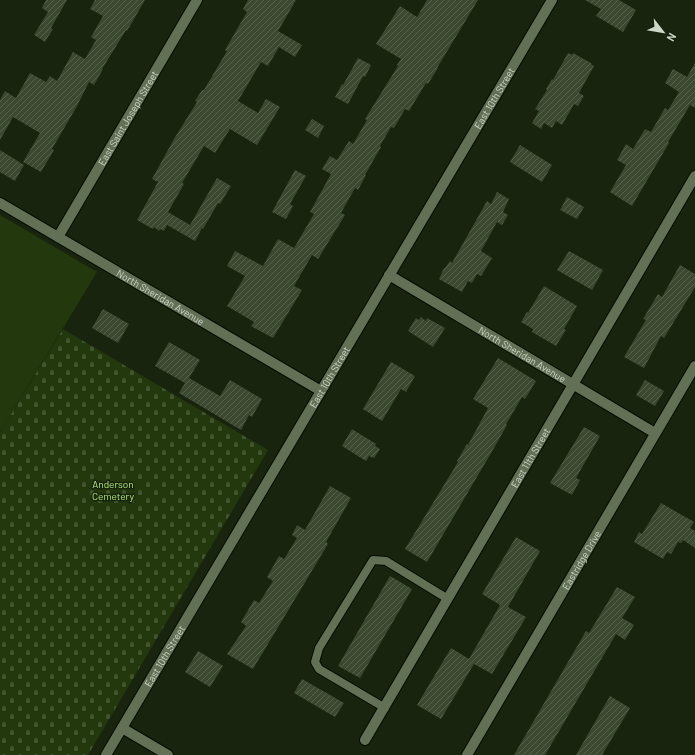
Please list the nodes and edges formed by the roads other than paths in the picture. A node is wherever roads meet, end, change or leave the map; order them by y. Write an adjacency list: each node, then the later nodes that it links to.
1 (197, 0): 5 (street, East Saint Joseph Street)
2 (552, 0): 6 (street, East 10th Street)
3 (695, 176): 8 (street, East 11th Street)
4 (0, 203): 5 (street, North Sheridan Avenue)
5 (58, 237): 9 (street, North Sheridan Avenue)
6 (389, 275): 8 (street, North Sheridan Avenue); 9 (street, East 10th Street)
7 (695, 366): 10 (street, Eastridge Drive)
8 (574, 384): 10 (street, North Sheridan Avenue); 11 (street, East 11th Street)
9 (321, 391): 13 (street, East 10th Street)
10 (655, 433): 17 (street, Eastridge Drive)
11 (448, 598): 12 (street, East 11th Street); 12 (lane)
12 (385, 708): 14 (street, East 11th Street)
13 (122, 728): 15 (street, East 10th Street); 16 (street)
14 (365, 740)
15 (106, 755)
16 (168, 755)
17 (467, 755)

